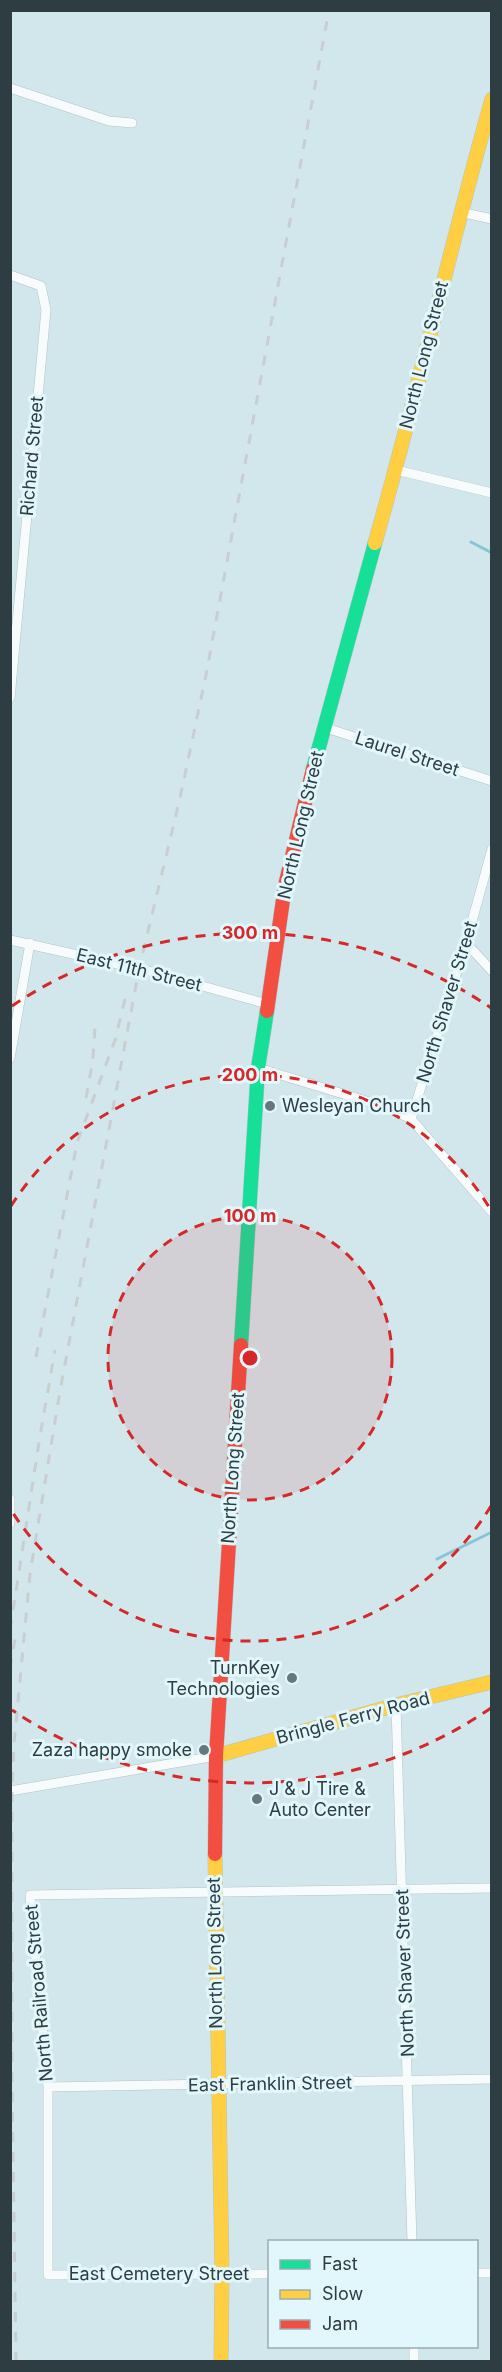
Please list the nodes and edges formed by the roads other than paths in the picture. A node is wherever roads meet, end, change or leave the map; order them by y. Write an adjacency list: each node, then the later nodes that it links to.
1 (10, 88): 3 (street)
2 (492, 99): 4 (street, North Long Street)
3 (132, 123)
4 (460, 212): 5 (street); 7 (street, North Long Street)
5 (492, 219)
6 (10, 275): 9 (street, Richard Street)
7 (396, 470): 8 (street); 10 (street, North Long Street)
8 (492, 493)
9 (10, 698)
10 (323, 727): 11 (street, Laurel Street); 17 (street, North Long Street)
11 (492, 781)
12 (492, 849): 15 (street, North Shaver Street)
13 (10, 940): 14 (street, East 11th Street)
14 (30, 943): 17 (street, East 11th Street); 18 (street)
15 (466, 943): 16 (street); 20 (street, North Shaver Street)
16 (492, 971)
17 (267, 1004): 19 (street, North Long Street)
18 (10, 1058)
19 (258, 1068): 20 (street); 26 (street, North Long Street)
20 (411, 1119): 21 (street)
21 (492, 1212)
22 (10, 1499): 23 (street)
23 (10, 1523)
24 (492, 1682): 25 (street, Bringle Ferry Road)
25 (396, 1705): 26 (street, Bringle Ferry Road); 29 (street, North Shaver Street)
26 (216, 1756): 27 (street); 30 (street, North Long Street)
27 (10, 1791)
28 (492, 1888): 29 (street)
29 (402, 1889): 30 (street); 32 (street, North Shaver Street)
30 (214, 1891): 33 (street, North Long Street); 34 (street, North Railroad Street)
31 (492, 2079): 32 (street, East Franklin Street)
32 (408, 2081): 33 (street, East Franklin Street); 35 (street, North Shaver Street)
33 (218, 2085): 34 (street, East Franklin Street); 36 (street, North Long Street)
34 (48, 2087): 38 (street, North Railroad Street)
35 (412, 2240)
36 (222, 2274): 37 (street, East Cemetery Street); 38 (street, East Cemetery Street); 39 (street, North Long Street)
37 (268, 2274)
38 (48, 2275)
39 (221, 2361)

